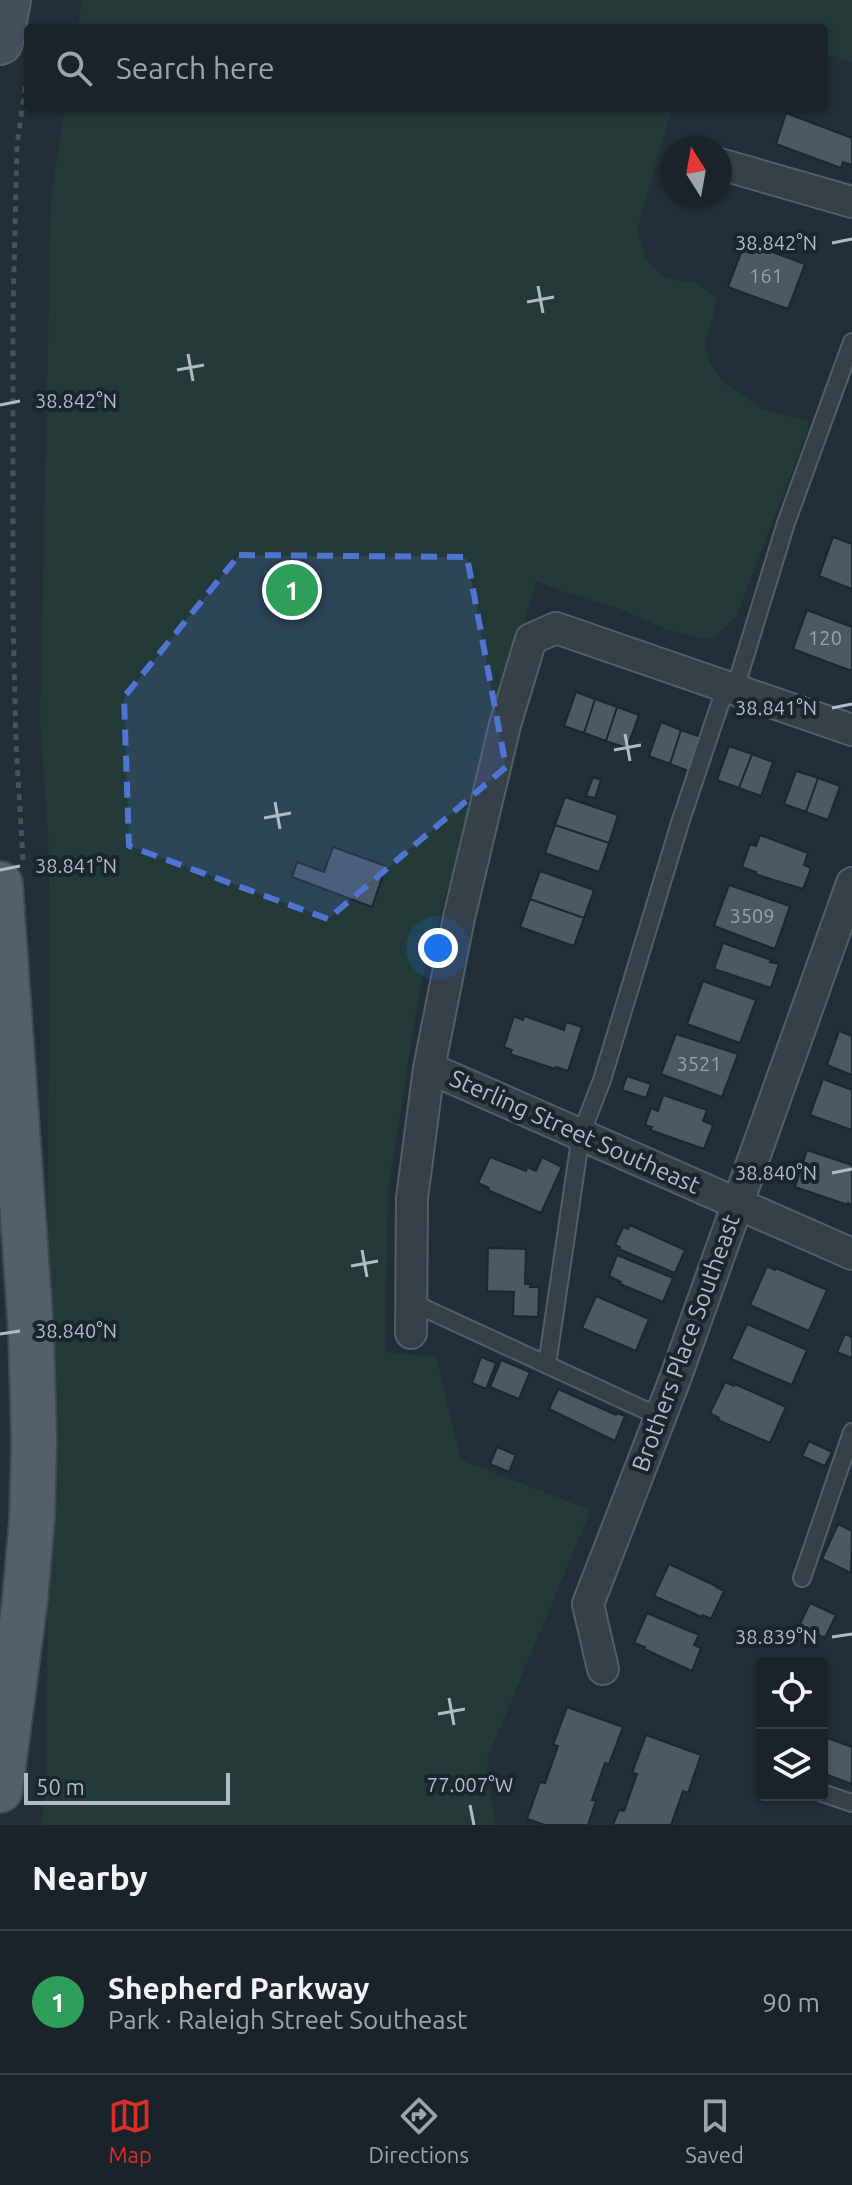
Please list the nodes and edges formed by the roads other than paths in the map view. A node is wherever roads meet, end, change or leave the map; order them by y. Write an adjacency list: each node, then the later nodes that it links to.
1 (8, 0): 2 (main road)
2 (0, 42)
3 (732, 167): 4 (street)
4 (852, 202)
5 (852, 342): 6 (lane)
6 (731, 688): 7 (street); 10 (street); 11 (lane)
7 (852, 730)
8 (852, 883): 12 (street, Brothers Place Southeast)
9 (0, 884): 21 (main road)
10 (429, 1068): 11 (street, Sterling Street Southeast); 14 (street)
11 (581, 1134): 12 (street, Sterling Street Southeast); 16 (lane)
12 (738, 1204): 13 (street, Sterling Street Southeast); 17 (street, Brothers Place Southeast)
13 (852, 1254)
14 (411, 1302): 15 (street); 16 (lane)
15 (411, 1333)
16 (547, 1365): 17 (lane)
17 (660, 1417): 20 (street, Brothers Place Southeast)
18 (852, 1432): 19 (lane)
19 (802, 1578)
20 (603, 1669)
21 (0, 1790)
22 (828, 1795): 23 (lane)
23 (852, 1803)

